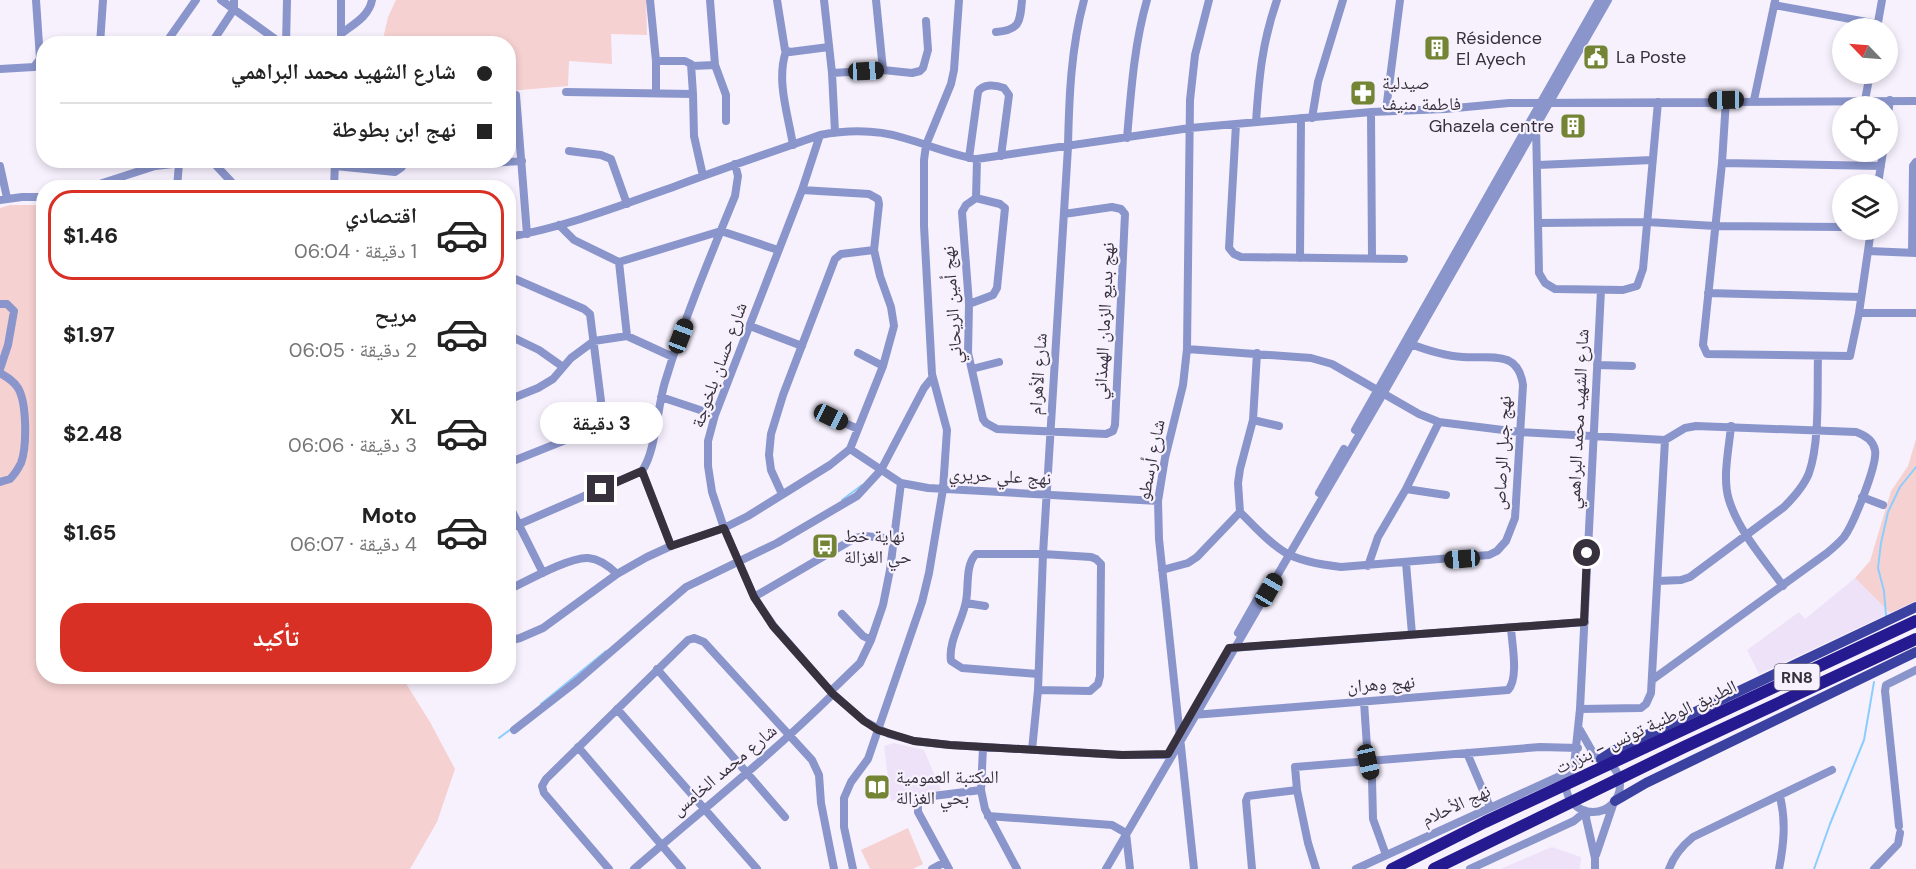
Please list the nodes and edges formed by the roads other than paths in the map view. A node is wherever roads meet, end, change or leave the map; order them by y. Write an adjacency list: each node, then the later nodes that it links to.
1 (36, 0): 32 (street)
2 (103, 0): 33 (street)
3 (196, 0): 34 (street)
4 (221, 0): 25 (street)
5 (286, 0): 37 (street)
6 (341, 0): 30 (street)
7 (372, 0): 30 (street)
8 (650, 0): 41 (street)
9 (710, 0): 42 (street)
10 (777, 0): 40 (street)
11 (824, 0): 39 (street)
12 (876, 0): 46 (street)
13 (959, 0): 72 (street)
14 (1022, 0): 29 (street)
15 (1084, 0): 73 (street, شارع الأهرام)
16 (1147, 0): 70 (street)
17 (1209, 0): 67 (street, شارع أرسطو)
18 (1277, 0): 65 (street)
19 (1342, 0): 62 (street)
20 (1400, 0): 59 (street)
21 (1599, 0): 57 (street)
22 (1608, 0): 57 (street)
23 (1882, 0): 27 (street)
24 (1774, 2): 26 (street); 53 (street)
25 (234, 5): 31 (street); 35 (street)
26 (1843, 18)
27 (1879, 18)
28 (926, 21): 46 (street)
29 (996, 32)
30 (342, 33): 38 (street)
31 (269, 34): 36 (street)
32 (38, 36)
33 (102, 36)
34 (171, 36)
35 (216, 36)
36 (272, 36)
37 (284, 36)
38 (342, 36)
39 (829, 47): 40 (street); 47 (street)
40 (786, 51): 71 (street)
41 (656, 61): 44 (street); 49 (street)
42 (715, 65): 44 (street); 64 (street)
43 (36, 66): 45 (street)
44 (692, 66): 50 (street)
45 (0, 69)
46 (883, 70): 47 (street)
47 (832, 73): 68 (street)
48 (566, 92): 49 (street)
49 (656, 93): 50 (street)
50 (693, 94): 92 (street)
51 (516, 95): 79 (street)
52 (1726, 100): 53 (street); 58 (street); 83 (street)
53 (1754, 100): 54 (street)
54 (1832, 100)
55 (1898, 100): 56 (street)
56 (1916, 101)
57 (1545, 102): 58 (street); 59 (street); 63 (street)
58 (1658, 102): 77 (street)
59 (1386, 110): 60 (street)
60 (1371, 112): 62 (street); 116 (street)
61 (1301, 118): 62 (street); 65 (street); 115 (street)
62 (1312, 118)
63 (1535, 120): 84 (street); 131 (street)
64 (726, 122)
65 (1256, 122): 66 (street)
66 (1236, 124): 67 (street); 115 (street)
67 (1191, 128): 70 (street); 133 (street, شارع أرسطو)
68 (835, 132): 69 (street); 72 (street)
69 (820, 135): 71 (street); 95 (street, شارع حسان بلخوجة)
70 (1127, 138): 73 (street)
71 (794, 145): 82 (street)
72 (926, 145): 76 (street); 146 (street)
73 (1068, 147): 75 (street); 101 (street, شارع الأهرام)
74 (568, 151): 100 (street)
75 (1001, 156): 76 (street); 76 (street, نهج أمين الريحاني)
76 (973, 158): 97 (street, نهج أمين الريحاني)
77 (1652, 160): 84 (street); 102 (street)
78 (516, 161): 79 (street)
79 (522, 161): 108 (street)
80 (1882, 162): 86 (street)
81 (1916, 162): 98 (street)
82 (735, 164): 92 (street); 107 (street)
83 (1722, 164): 86 (street); 105 (street)
84 (1538, 165): 103 (street)
85 (0, 166): 99 (street)
86 (1881, 166): 91 (street)
87 (141, 168): 93 (street)
88 (218, 168): 94 (street)
89 (368, 168): 90 (street)
90 (401, 168)
91 (1880, 174)
92 (703, 176): 100 (street)
93 (108, 180)
94 (229, 180)
95 (802, 190): 111 (street, شارع حسان بلخوجة); 112 (street)
96 (36, 197): 99 (street)
97 (976, 198): 124 (street, نهج أمين الريحاني); 124 (street)
98 (1914, 198): 114 (street)
99 (3, 199)
100 (627, 204): 104 (street)
101 (1064, 214): 158 (street, شارع الأهرام); 158 (street, نهج بديع الزمان الهمذاني)
102 (1647, 222): 103 (street); 105 (street); 120 (street)
103 (1538, 223): 120 (street)
104 (560, 225): 108 (street); 118 (street)
105 (1715, 226): 106 (street); 121 (street)
106 (1832, 227)
107 (721, 231): 111 (street); 118 (street); 137 (street)
108 (527, 234): 109 (street)
109 (516, 236)
110 (1870, 240): 113 (street)
111 (778, 250): 127 (street, شارع حسان بلخوجة)
112 (874, 250): 132 (street); 140 (street)
113 (1868, 251): 114 (street); 122 (street)
114 (1914, 253)
115 (1300, 258): 116 (street)
116 (1372, 258): 117 (street)
117 (1404, 259)
118 (619, 262): 128 (street)
119 (516, 280): 130 (street)
120 (1601, 290): 139 (street, شارع الشهيد محمد البراهمي)
121 (1708, 293): 122 (street); 136 (street)
122 (1861, 297): 125 (street)
123 (0, 304): 143 (street)
124 (969, 304): 144 (street, نهج أمين الريحاني)
125 (1859, 313): 126 (street); 136 (street)
126 (1916, 313)
127 (750, 326): 132 (street); 150 (street, شارع حسان بلخوجة)
128 (627, 336): 130 (street); 137 (street)
129 (516, 339): 142 (street)
130 (594, 341): 142 (street); 163 (street)
131 (1408, 343): 147 (street); 159 (street, نهج جبل الرصاص)
132 (802, 346): 170 (street)
133 (1187, 349): 135 (street); 174 (street, شارع أرسطو)
134 (858, 353): 140 (street)
135 (1257, 353): 147 (street); 152 (street)
136 (1818, 356): 157 (street)
137 (673, 357): 149 (street)
138 (999, 362): 144 (street)
139 (1597, 364): 141 (street); 160 (street, شارع الشهيد محمد البراهمي)
140 (883, 366): 156 (street)
141 (1632, 366)
142 (562, 367): 148 (street)
143 (0, 369)
144 (972, 369): 158 (street, نهج أمين الريحاني)
145 (0, 373): 166 (street)
146 (932, 378): 164 (street); 168 (street)
147 (1380, 392): 153 (street); 184 (street)
148 (516, 396)
149 (661, 397): 150 (street); 165 (street)
150 (715, 415): 180 (street, شارع حسان بلخوجة)
151 (831, 417): 156 (street)
152 (1252, 420): 154 (street); 176 (street)
153 (1439, 422): 159 (street); 169 (street)
154 (1279, 426)
155 (1731, 426): 157 (street); 161 (street); 181 (street)
156 (858, 429): 162 (street)
157 (1816, 429): 173 (street); 181 (street)
158 (1051, 431): 171 (street, شارع الأهرام)
159 (1519, 432): 160 (street); 187 (street, نهج جبل الرصاص)
160 (1592, 437): 161 (street); 201 (street, شارع الشهيد محمد البراهمي)
161 (1665, 440): 192 (street)
162 (850, 449): 164 (street, نهج علي حريري); 170 (street)
163 (516, 460)
164 (881, 470): 167 (street, نهج علي حريري); 186 (street)
165 (642, 471): 178 (street); 183 (street)
166 (0, 482)
167 (901, 483): 168 (street, نهج علي حريري); 182 (street, شارع محمد الخامس)
168 (943, 489): 171 (street, نهج علي حريري); 221 (street)
169 (1406, 489): 172 (street); 188 (street)
170 (782, 494): 180 (street)
171 (1047, 495): 174 (street, نهج علي حريري); 185 (street, شارع الأهرام)
172 (1446, 495)
173 (1862, 497): 175 (street); 194 (street)
174 (1158, 501): 189 (street, شارع أرسطو)
175 (1883, 505)
176 (1240, 512): 184 (street); 189 (street)
177 (516, 518): 178 (street)
178 (519, 524): 179 (street); 190 (street)
179 (516, 525)
180 (724, 528): 183 (street); 186 (street, شارع حسان بلخوجة)
181 (1747, 536): 192 (street); 194 (street)
182 (895, 539): 195 (street); 206 (street, شارع محمد الخامس)
183 (671, 546): 191 (street)
184 (1286, 553): 188 (street, نهج جبل الرصاص); 207 (street)
185 (1044, 554): 196 (street); 211 (street, شارع الأهرام); 213 (street)
186 (738, 562): 195 (street, شارع حسان بلخوجة); 220 (street)
187 (1406, 563): 188 (street, نهج جبل الرصاص); 203 (street)
188 (1368, 566)
189 (1162, 570): 223 (street, شارع أرسطو)
190 (543, 573): 191 (street); 193 (street)
191 (617, 574): 204 (street)
192 (1658, 581): 212 (street)
193 (516, 586)
194 (1783, 586): 212 (street)
195 (754, 597): 214 (street, شارع حسان بلخوجة)
196 (966, 603): 197 (street); 211 (street)
197 (985, 606)
198 (1916, 608): 230 (main road)
199 (842, 614): 206 (street)
200 (1916, 621): 264 (highway, الطريق الوطنية تونس - بنزرت / RN8)
201 (1584, 622): 202 (street); 217 (street, شارع الشهيد محمد البراهمي)
202 (1511, 628): 203 (street); 215 (street, نهج وهران)
203 (1412, 634): 207 (street)
204 (516, 639)
205 (1916, 639): 265 (highway, الطريق الوطنية تونس - بنزرت / RN8)
206 (871, 640): 214 (street, شارع محمد الخامس)
207 (1232, 648): 218 (street)
208 (1916, 652): 238 (main road)
209 (657, 669): 216 (street); 222 (street); 234 (street)
210 (1916, 670): 270 (street)
211 (1038, 674): 213 (street, شارع الأهرام)
212 (1652, 680): 217 (street)
213 (1038, 690): 227 (street, شارع الأهرام)
214 (832, 693): 221 (street, شارع حسان بلخوجة); 222 (street, شارع محمد الخامس)
215 (1364, 702): 218 (street, نهج وهران); 231 (street)
216 (617, 709): 224 (street); 239 (street)
217 (1580, 709): 219 (street, شارع الشهيد محمد البراهمي)
218 (1193, 715): 223 (street)
219 (1579, 729): 226 (street, شارع الشهيد محمد البراهمي); 230 (street)
220 (514, 730)
221 (878, 730): 225 (street, شارع حسان بلخوجة); 254 (street)
222 (790, 736): 234 (street, شارع محمد الخامس); 249 (street)
223 (1180, 738): 229 (street); 260 (street, شارع أرسطو)
224 (579, 747): 245 (street); 250 (street)
225 (984, 747): 227 (street, شارع حسان بلخوجة); 235 (street)
226 (1578, 748): 228 (street); 232 (street, شارع الشهيد محمد البراهمي)
227 (1032, 750): 229 (street, شارع حسان بلخوجة)
228 (1467, 753): 231 (street); 240 (street)
229 (1170, 754): 244 (street)
230 (1599, 759): 232 (street); 238 (street)
231 (1368, 762): 236 (street); 246 (street)
232 (1573, 768): 240 (street, نهج الأحلام); 241 (street)
233 (1832, 770): 237 (street)
234 (746, 772): 239 (street, شارع محمد الخامس); 243 (street)
235 (981, 790): 242 (street); 248 (street)
236 (1297, 790): 261 (street); 262 (street)
237 (1780, 795): 268 (street); 269 (street)
238 (1614, 802): 241 (street); 247 (street)
239 (704, 807): 245 (street, شارع محمد الخامس); 253 (street)
240 (1490, 807): 246 (street, نهج الأحلام)
241 (1587, 812): 247 (street); 266 (street)
242 (988, 816): 244 (street); 256 (street)
243 (784, 818)
244 (1124, 832): 257 (street); 258 (street); 259 (street)
245 (662, 845): 251 (street, شارع محمد الخامس); 252 (street)
246 (1386, 855): 263 (street, نهج الأحلام)
247 (1595, 858): 267 (street)
248 (947, 865): 255 (street)
249 (833, 868)
250 (609, 869)
251 (634, 869)
252 (682, 869)
253 (757, 869)
254 (853, 869)
255 (932, 869)
256 (1017, 869)
257 (1100, 869)
258 (1106, 869)
259 (1130, 869)
260 (1194, 869)
261 (1252, 869)
262 (1316, 869)
263 (1356, 869)
264 (1392, 869)
265 (1434, 869)
266 (1470, 869)
267 (1595, 869)
268 (1669, 869)
269 (1779, 869)
270 (1874, 869)

